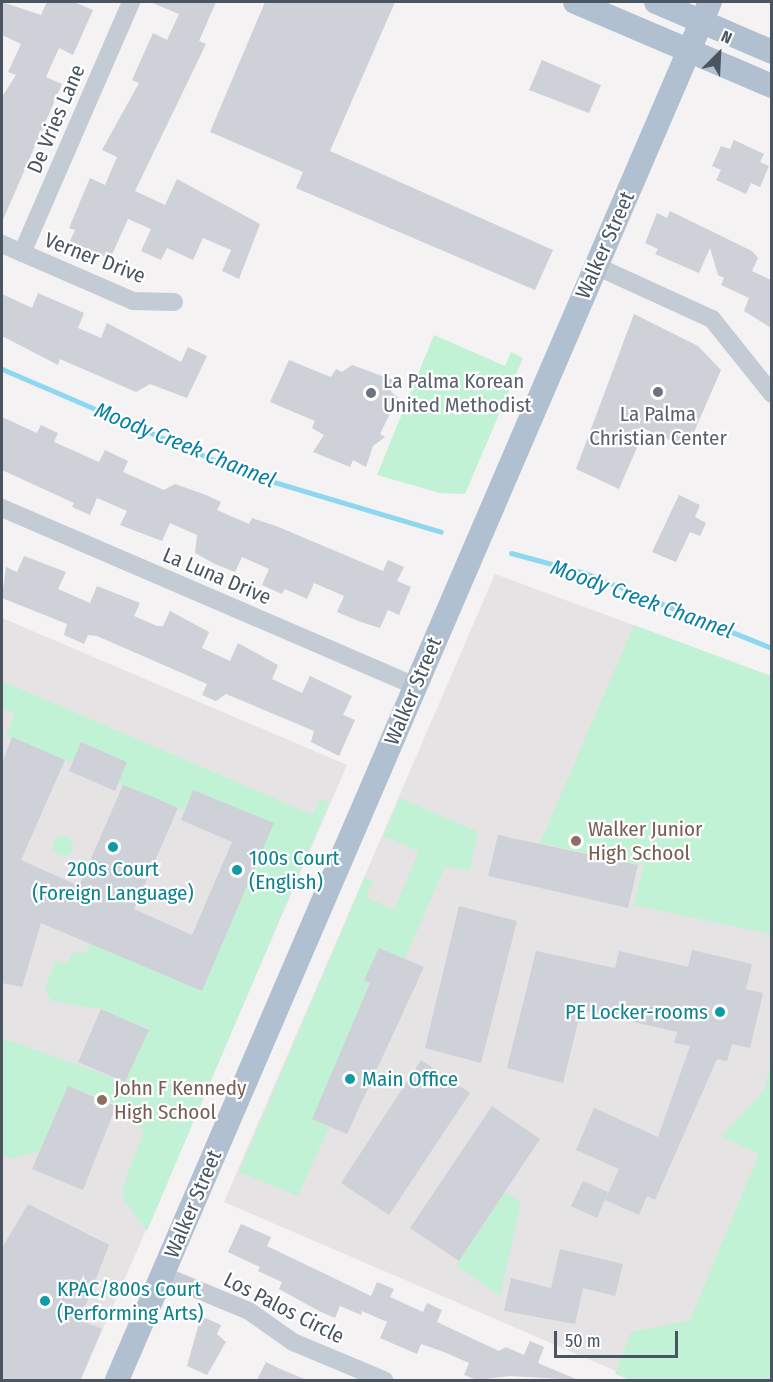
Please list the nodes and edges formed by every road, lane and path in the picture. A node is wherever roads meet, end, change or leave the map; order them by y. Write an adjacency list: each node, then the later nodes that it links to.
1 (131, 2): 9 (street, De Vries Lane)
2 (575, 2): 5 (main road)
3 (656, 2): 4 (main road)
4 (706, 11): 5 (main road, Walker Street); 6 (main road)
5 (689, 51): 7 (main road); 10 (main road, Walker Street)
6 (771, 52)
7 (771, 86)
8 (2, 244): 9 (street, Verner Drive)
9 (22, 254): 11 (street, Verner Drive)
10 (596, 266): 12 (street); 14 (main road, Walker Street)
11 (174, 302)
12 (771, 394)
13 (2, 508): 14 (street, La Luna Drive)
14 (415, 686): 15 (main road, Walker Street)
15 (162, 1275): 16 (main road, Walker Street); 17 (street, Los Palos Circle)
16 (117, 1380)
17 (384, 1380)

